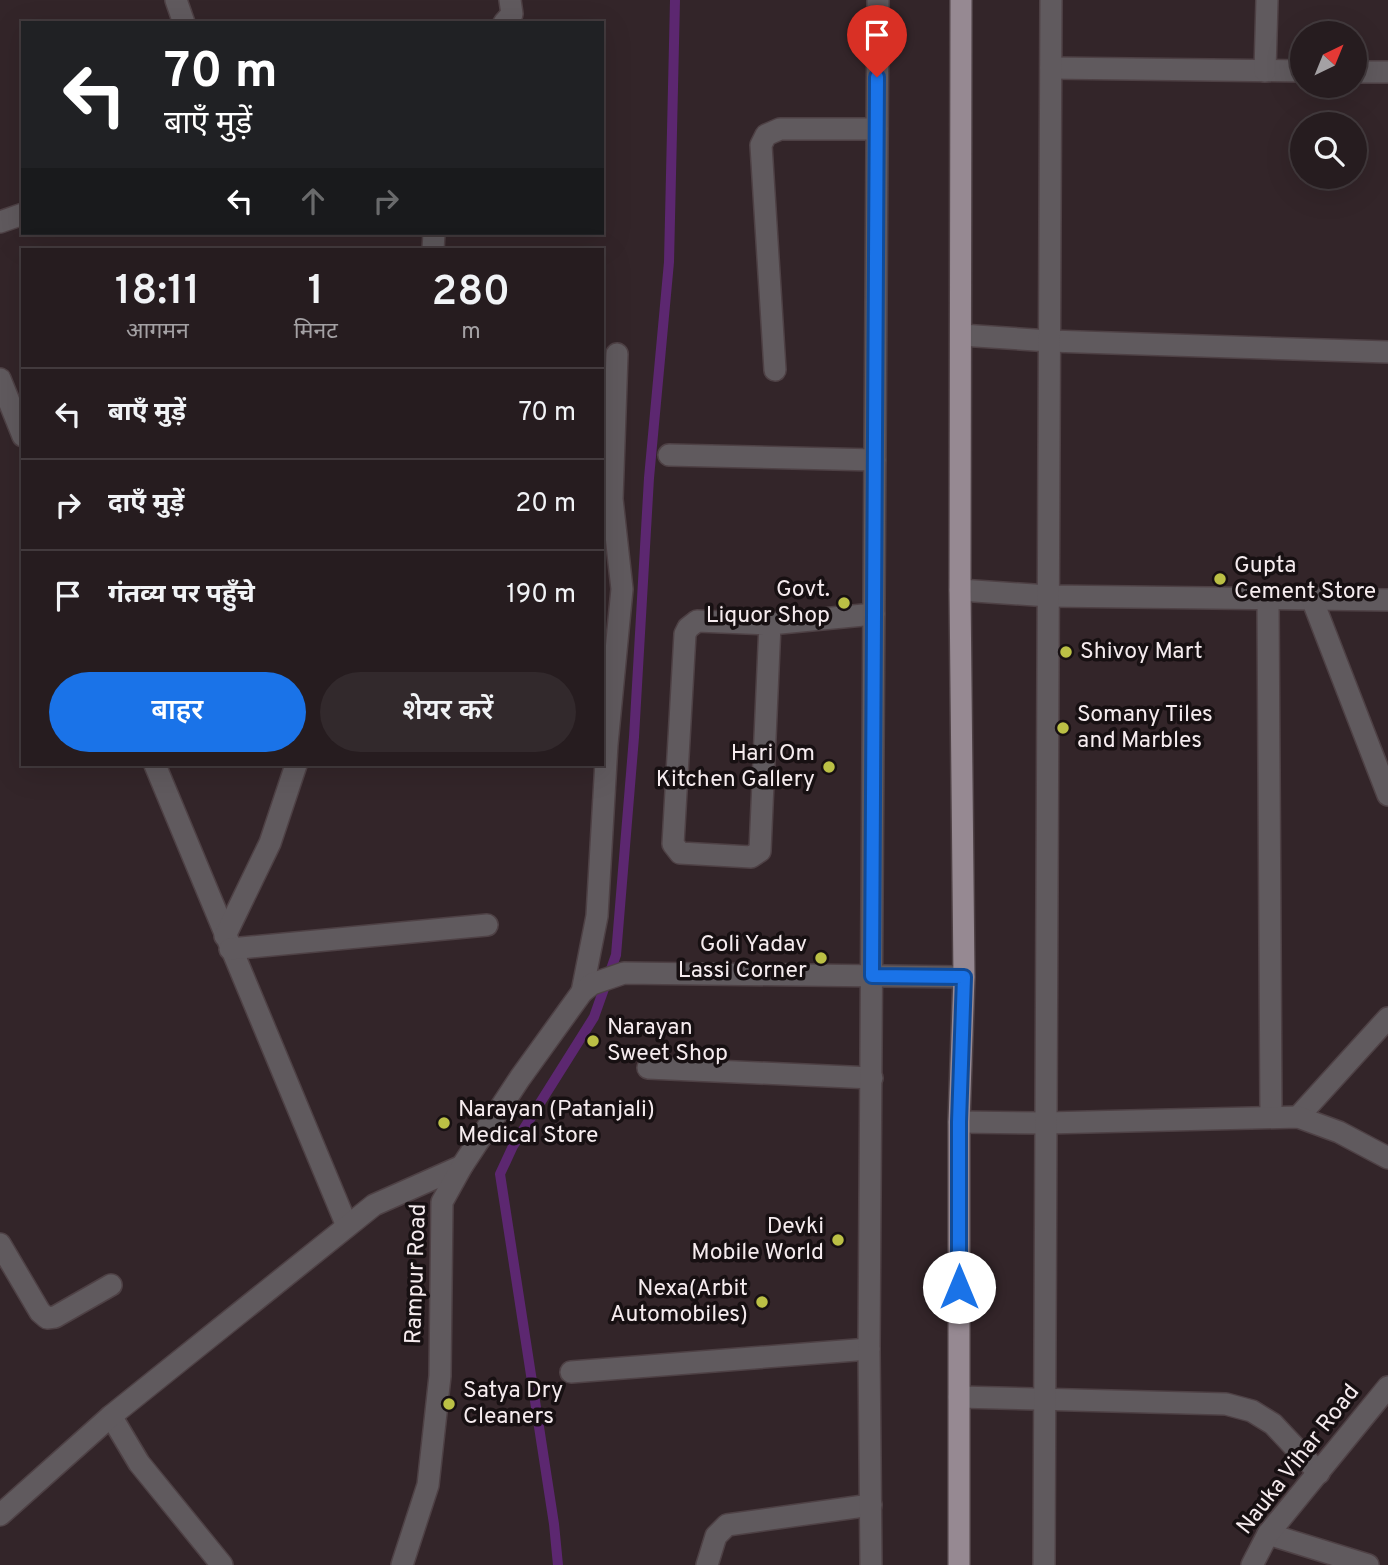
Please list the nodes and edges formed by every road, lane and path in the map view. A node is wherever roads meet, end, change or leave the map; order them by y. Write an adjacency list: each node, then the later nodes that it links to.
1 (176, 0): 7 (street)
2 (510, 0): 8 (street)
3 (878, 0): 14 (street)
4 (961, 0): 17 (main road)
5 (1051, 0): 9 (street)
6 (1267, 0): 10 (street)
7 (183, 21)
8 (506, 21)
9 (1051, 68): 10 (street); 18 (street)
10 (1265, 71): 11 (street)
11 (1290, 71)
12 (1367, 72): 13 (street)
13 (1388, 72)
14 (877, 129): 21 (street); 25 (street)
15 (21, 215): 16 (street)
16 (0, 222)
17 (961, 335): 18 (street); 26 (main road)
18 (1050, 341): 19 (street); 27 (street)
19 (1388, 352)
20 (617, 354): 40 (street)
21 (775, 370)
22 (0, 379): 23 (street)
23 (21, 431)
24 (669, 455): 25 (street)
25 (875, 460): 31 (street)
26 (960, 590): 27 (street); 39 (main road)
27 (1049, 596): 28 (street); 47 (street)
28 (1268, 598): 29 (street); 44 (street)
29 (1312, 599): 30 (street); 35 (street)
30 (1388, 600)
31 (874, 614): 32 (street); 38 (street)
32 (770, 624): 32 (street)
33 (155, 766): 37 (street)
34 (296, 766): 37 (street)
35 (1388, 795)
36 (486, 925): 37 (street)
37 (228, 942): 50 (street)
38 (872, 976): 39 (street); 40 (street); 43 (street)
39 (964, 977): 46 (main road)
40 (587, 988): 49 (street, Rampur Road)
41 (1388, 1018): 45 (street)
42 (649, 1068): 43 (street)
43 (872, 1078): 53 (street)
44 (1272, 1116): 45 (street); 47 (street)
45 (1298, 1118): 48 (street)
46 (959, 1122): 47 (street); 56 (main road)
47 (1047, 1123): 57 (street)
48 (1388, 1157)
49 (462, 1166): 50 (street); 64 (street, Rampur Road)
50 (348, 1226): 58 (street)
51 (0, 1244): 52 (street)
52 (111, 1285)
53 (869, 1349): 54 (street); 60 (street)
54 (570, 1373)
55 (1388, 1387): 59 (street, Nauka Vihar Road)
56 (959, 1397): 57 (street); 67 (main road)
57 (1045, 1400): 59 (street); 68 (street)
58 (111, 1416): 61 (street); 63 (street)
59 (1319, 1473): 62 (street, Nauka Vihar Road)
60 (871, 1505): 65 (street); 66 (street)
61 (0, 1515)
62 (1268, 1534): 69 (street, Nauka Vihar Road); 70 (street)
63 (222, 1565)
64 (402, 1565)
65 (706, 1565)
66 (871, 1565)
67 (959, 1565)
68 (1044, 1565)
69 (1252, 1565)
70 (1368, 1565)

